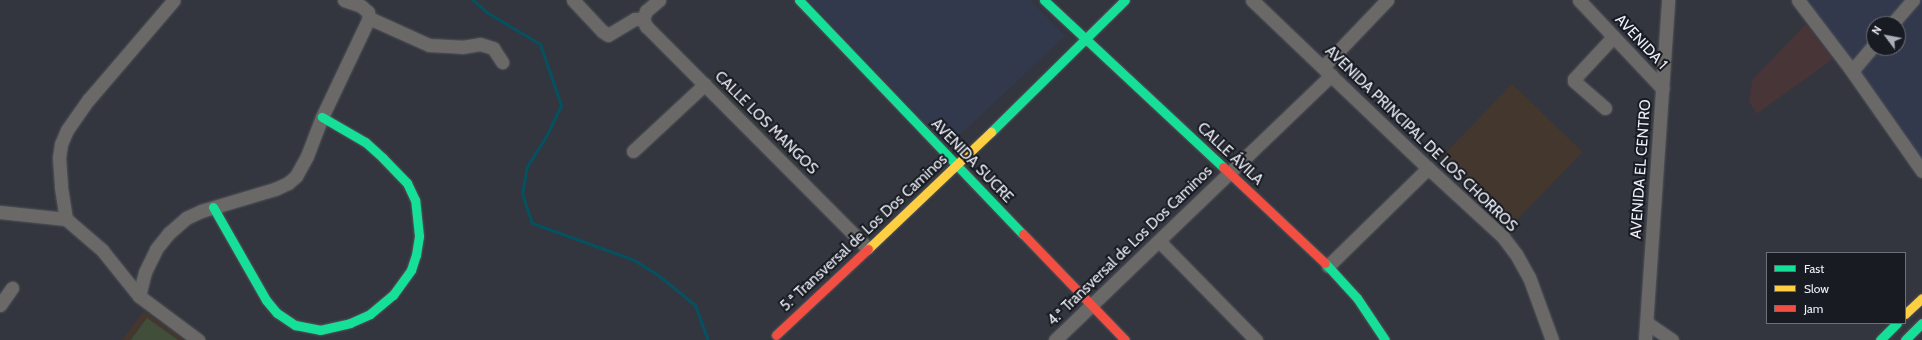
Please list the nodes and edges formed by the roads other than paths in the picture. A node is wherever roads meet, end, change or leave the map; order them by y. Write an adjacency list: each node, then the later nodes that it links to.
1 (174, 0): 35 (street)
2 (344, 0): 15 (street)
3 (573, 0): 16 (street)
4 (659, 0): 16 (street)
5 (799, 0): 29 (street, AVENIDA SUCRE)
6 (1044, 0): 18 (street, CALLE ÁVILA)
7 (1125, 0): 18 (street, 5.ª Transversal de Los Dos Caminos)
8 (1252, 0): 21 (street, AVENIDA PRINCIPAL DE LOS CHORROS)
9 (1387, 0): 21 (street, 4.ª Transversal de Los Dos Caminos)
10 (1579, 0): 17 (street, AVENIDA 1)
11 (1668, 0): 24 (street, AVENIDA EL CENTRO)
12 (1798, 0): 22 (street)
13 (1913, 0): 14 (street)
14 (1899, 16)
15 (369, 18): 20 (street); 26 (street)
16 (643, 20): 23 (street, CALLE LOS MANGOS)
17 (1613, 37): 24 (street, AVENIDA 1); 25 (street)
18 (1084, 39): 29 (street, 5.ª Transversal de Los Dos Caminos); 32 (street, CALLE ÁVILA)
19 (1866, 54): 22 (street)
20 (502, 62)
21 (1327, 71): 30 (street, AVENIDA PRINCIPAL DE LOS CHORROS); 32 (street, 4.ª Transversal de Los Dos Caminos)
22 (1852, 71): 28 (street)
23 (705, 84): 27 (street); 37 (street, CALLE LOS MANGOS)
24 (1663, 89): 45 (street, AVENIDA EL CENTRO)
25 (1605, 108)
26 (322, 116): 33 (street); 33 (street)
27 (633, 150)
28 (1918, 156): 31 (street)
29 (957, 166): 37 (street, 5.ª Transversal de Los Dos Caminos); 42 (street, AVENIDA SUCRE)
30 (1428, 168): 38 (street); 54 (street, AVENIDA PRINCIPAL DE LOS CHORROS)
31 (1922, 171)
32 (1230, 173): 36 (street, 4.ª Transversal de Los Dos Caminos); 38 (street, CALLE ÁVILA)
33 (213, 207): 40 (street)
34 (0, 212): 35 (street)
35 (66, 219): 40 (street)
36 (1159, 241): 42 (street, 4.ª Transversal de Los Dos Caminos); 53 (street)
37 (867, 248): 48 (street, 5.ª Transversal de Los Dos Caminos)
38 (1328, 266): 49 (street, CALLE ÁVILA)
39 (12, 288): 43 (street)
40 (139, 296): 50 (street)
41 (1922, 298): 44 (street)
42 (1091, 304): 51 (street, 4.ª Transversal de Los Dos Caminos); 52 (street, AVENIDA SUCRE)
43 (0, 305)
44 (1906, 313)
45 (1647, 323): 55 (street, AVENIDA EL CENTRO); 56 (street)
46 (1896, 324): 57 (street)
47 (1922, 324): 58 (street)
48 (776, 335)
49 (1382, 339)
50 (198, 340)
51 (1055, 340)
52 (1125, 340)
53 (1256, 340)
54 (1552, 340)
55 (1645, 340)
56 (1672, 340)
57 (1880, 340)
58 (1905, 340)

